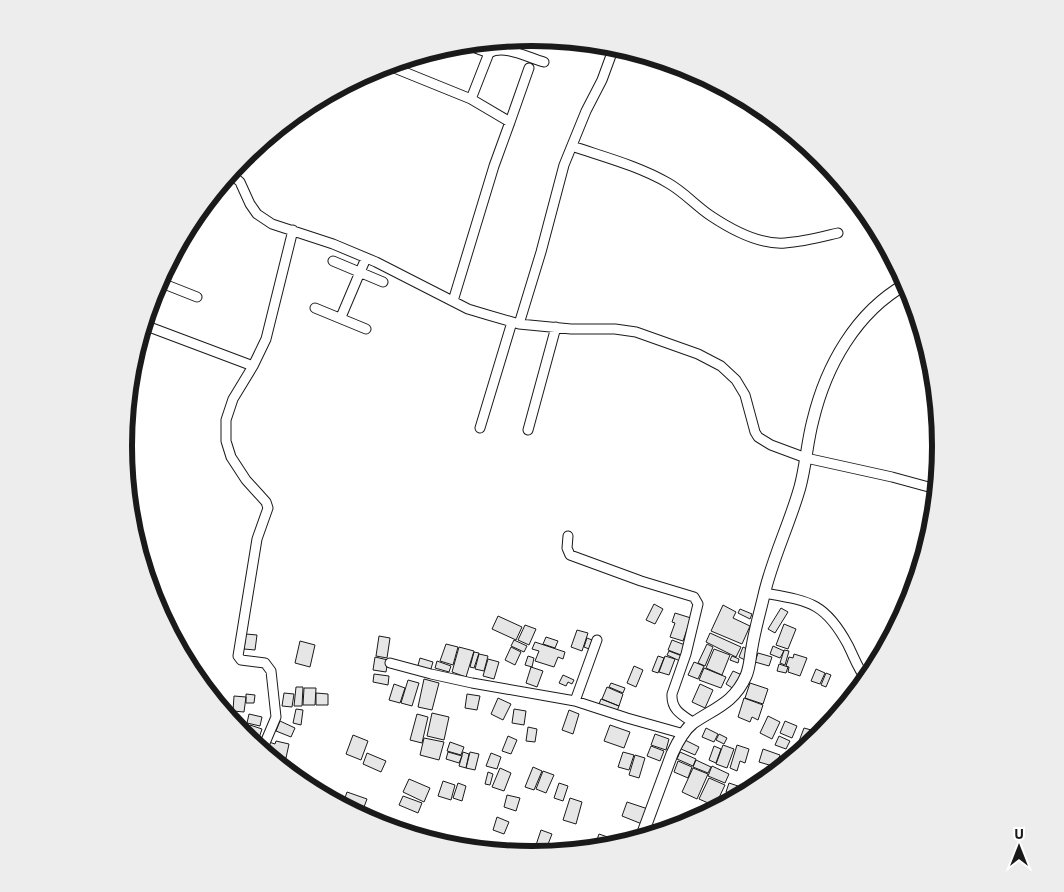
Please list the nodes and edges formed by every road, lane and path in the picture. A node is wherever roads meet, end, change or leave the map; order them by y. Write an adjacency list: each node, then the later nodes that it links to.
1 (481, 50): 2 (street)
2 (489, 53): 4 (street); 7 (street)
3 (611, 54): 9 (street)
4 (544, 62)
5 (529, 68): 8 (street)
6 (398, 69): 7 (street)
7 (471, 99): 8 (street)
8 (510, 122): 20 (street)
9 (572, 146): 12 (street); 23 (street)
10 (235, 178): 11 (street)
11 (293, 230): 13 (street); 27 (street)
12 (838, 233)
13 (366, 258): 15 (street); 20 (street)
14 (333, 260): 15 (street)
15 (360, 272): 16 (street); 22 (street)
16 (383, 282)
17 (166, 285): 19 (street)
18 (899, 289): 30 (street)
19 (197, 297)
20 (453, 301): 23 (street)
21 (315, 308): 22 (street)
22 (341, 317): 26 (street)
23 (516, 323): 25 (street); 28 (street)
24 (150, 327): 27 (street)
25 (556, 327): 29 (street); 30 (street)
26 (366, 329)
27 (253, 366): 40 (street)
28 (480, 428)
29 (528, 430)
30 (806, 458): 31 (street); 33 (street)
31 (929, 487)
32 (568, 536): 38 (street)
33 (764, 593): 36 (street); 38 (street)
34 (596, 640): 37 (street)
35 (390, 663): 37 (street)
36 (862, 671)
37 (575, 701): 39 (street)
38 (694, 723): 39 (street)
39 (684, 734): 41 (street)
40 (265, 744)
41 (644, 829)

